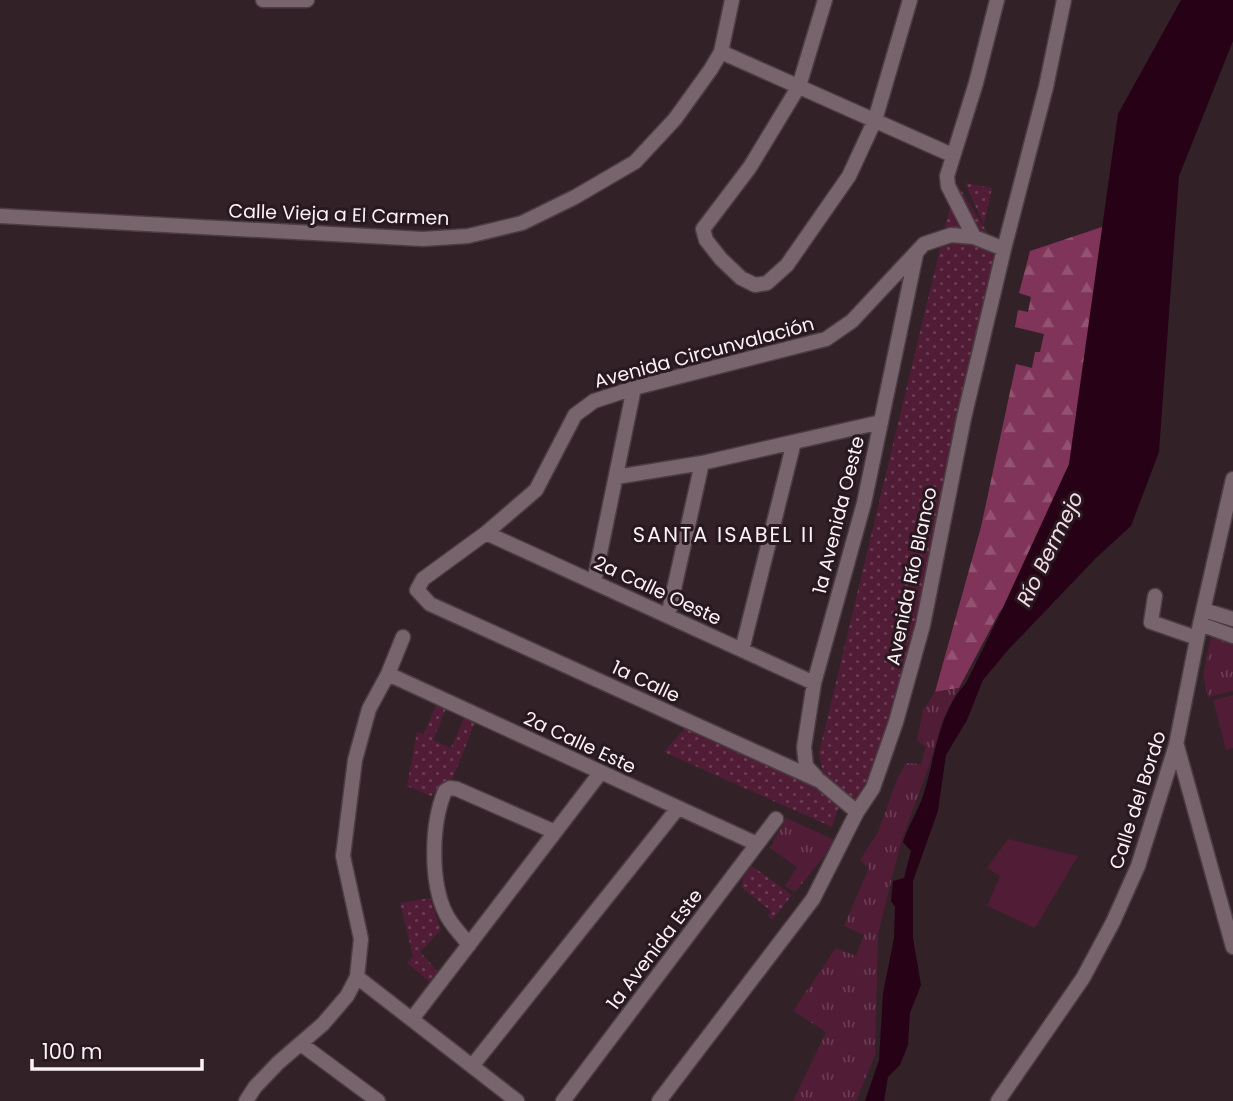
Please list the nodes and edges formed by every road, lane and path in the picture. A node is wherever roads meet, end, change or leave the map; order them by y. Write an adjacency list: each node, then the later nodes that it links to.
1 (263, 0): 2 (street)
2 (307, 0)
3 (732, 0): 8 (street, Calle Vieja a El Carmen)
4 (825, 0): 9 (street)
5 (910, 0): 10 (street)
6 (997, 0): 11 (street)
7 (1064, 0): 14 (street, Avenida Río Blanco)
8 (721, 52): 9 (street); 12 (street, Calle Vieja a El Carmen)
9 (799, 86): 10 (street); 10 (street)
10 (875, 120): 11 (street)
11 (952, 155): 13 (street)
12 (0, 216)
13 (974, 237): 14 (street, Avenida Circunvalación); 15 (street, Avenida Circunvalación)
14 (1004, 248): 38 (street, Avenida Río Blanco)
15 (916, 253): 16 (street, Avenida Circunvalación); 17 (street, 1a Avenida Oeste)
16 (634, 388): 20 (street); 22 (street, Avenida Circunvalación)
17 (881, 422): 18 (street); 33 (street, 1a Avenida Oeste)
18 (794, 442): 19 (street); 31 (street)
19 (702, 463): 20 (street); 26 (street)
20 (616, 477): 23 (street)
21 (1233, 479): 28 (street, Calle del Bordo)
22 (486, 533): 23 (street, 2a Calle Oeste); 24 (street, Avenida Circunvalación)
23 (594, 582): 26 (street, 2a Calle Oeste)
24 (417, 590): 36 (street, 1a Calle)
25 (1155, 596): 28 (street)
26 (668, 616): 31 (street, 2a Calle Oeste)
27 (1233, 619): 28 (street)
28 (1201, 624): 29 (street); 34 (street, Calle del Bordo)
29 (1233, 636)
30 (403, 637): 32 (street)
31 (742, 650): 33 (street, 2a Calle Oeste)
32 (388, 674): 35 (street, 2a Calle Este); 44 (street)
33 (814, 683): 36 (street, 1a Avenida Oeste)
34 (1176, 745): 43 (street); 53 (street, Calle del Bordo)
35 (601, 772): 37 (street, 2a Calle Este); 40 (street)
36 (820, 781): 38 (street, 1a Calle)
37 (678, 808): 41 (street, 2a Calle Este); 47 (street)
38 (857, 812): 52 (street, Avenida Río Blanco)
39 (776, 819): 41 (street, 1a Avenida Este)
40 (555, 832): 42 (street); 42 (street)
41 (757, 844): 51 (street, 1a Avenida Este)
42 (469, 945): 45 (street)
43 (1233, 947)
44 (357, 976): 45 (street); 46 (street)
45 (412, 1019): 47 (street)
46 (301, 1044): 48 (street); 49 (street)
47 (472, 1066): 50 (street)
48 (246, 1101)
49 (378, 1101)
50 (517, 1101)
51 (563, 1101)
52 (659, 1101)
53 (998, 1101)

